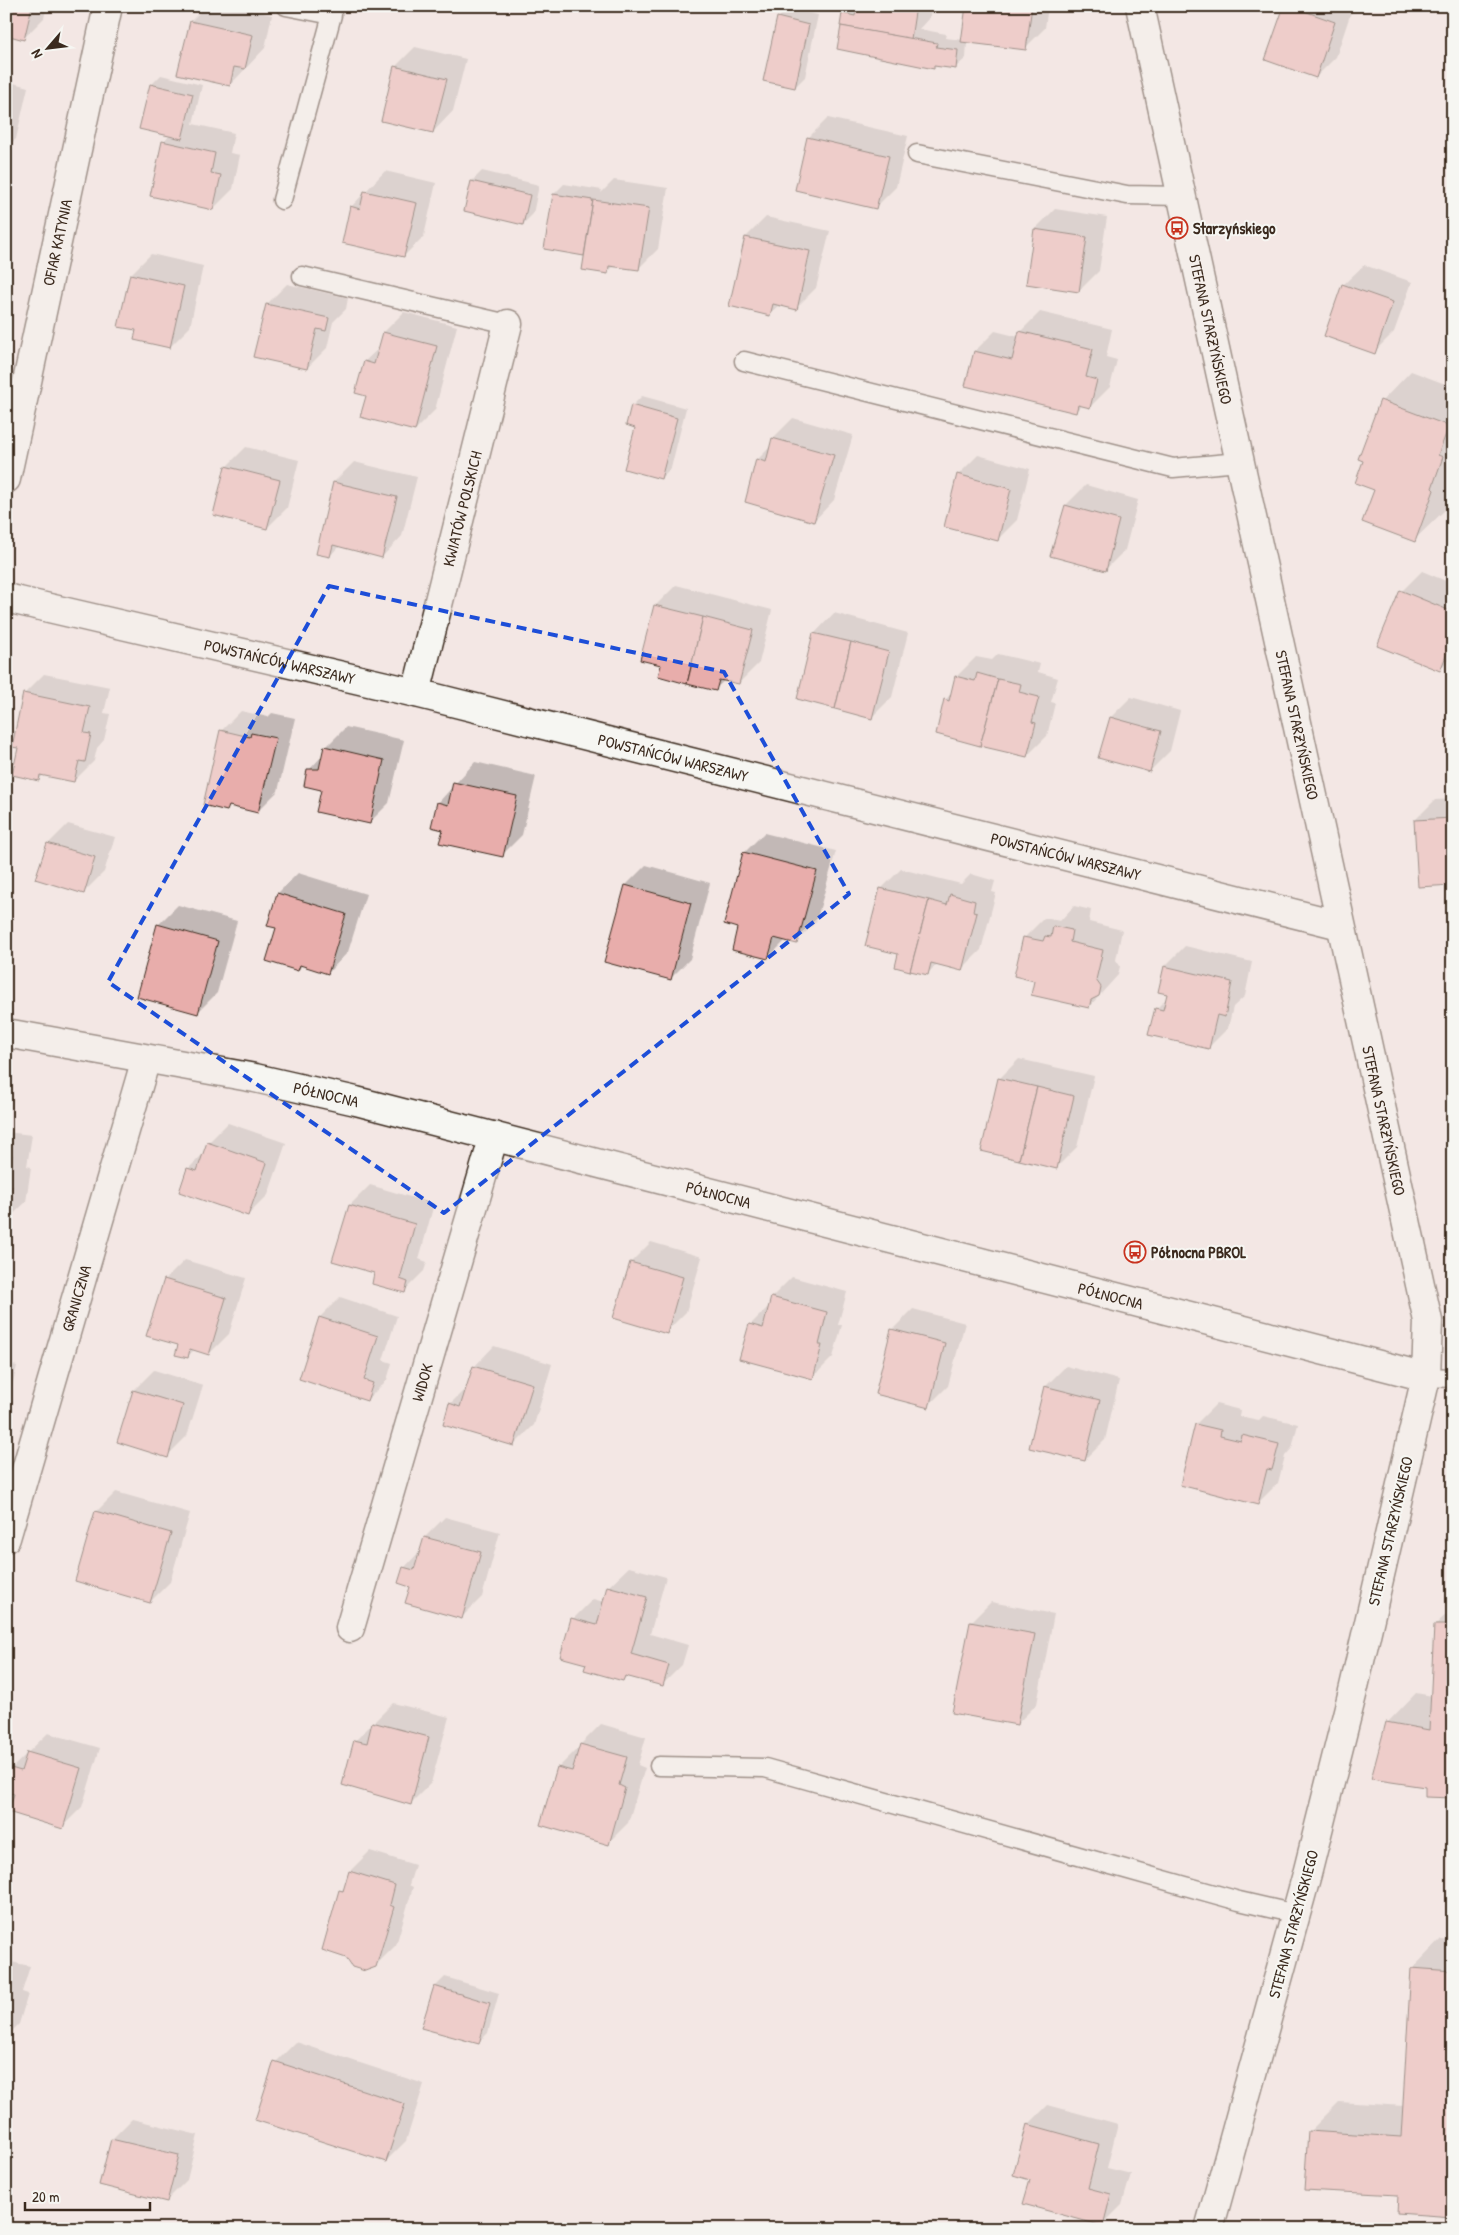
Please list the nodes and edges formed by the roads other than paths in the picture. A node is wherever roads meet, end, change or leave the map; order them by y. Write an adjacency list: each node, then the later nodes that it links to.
1 (108, 6): 11 (street, OFIAR KATYNIA)
2 (286, 6): 6 (lane)
3 (1140, 6): 5 (street, STEFANA STARZYŃSKIEGO)
4 (917, 154): 5 (lane)
5 (1181, 196): 10 (street, STEFANA STARZYŃSKIEGO)
6 (282, 200)
7 (302, 276): 8 (lane)
8 (508, 324): 13 (street, KWIATÓW POLSKICH)
9 (744, 361): 10 (lane)
10 (1239, 462): 14 (street, STEFANA STARZYŃSKIEGO)
11 (6, 479)
12 (6, 598): 13 (street, POWSTAŃCÓW WARSZAWY)
13 (416, 693): 14 (street, POWSTAŃCÓW WARSZAWY)
14 (1340, 925): 18 (street, STEFANA STARZYŃSKIEGO)
15 (6, 1033): 16 (street, PÓŁNOCNA)
16 (146, 1059): 17 (street, PÓŁNOCNA); 20 (street, GRANICZNA)
17 (494, 1136): 18 (street, PÓŁNOCNA); 21 (street, WIDOK)
18 (1426, 1377): 19 (lane); 23 (street, STEFANA STARZYŃSKIEGO)
19 (1453, 1378)
20 (6, 1538)
21 (350, 1628)
22 (659, 1766): 23 (lane)
23 (1296, 1914): 24 (street, STEFANA STARZYŃSKIEGO)
24 (1209, 2229)

